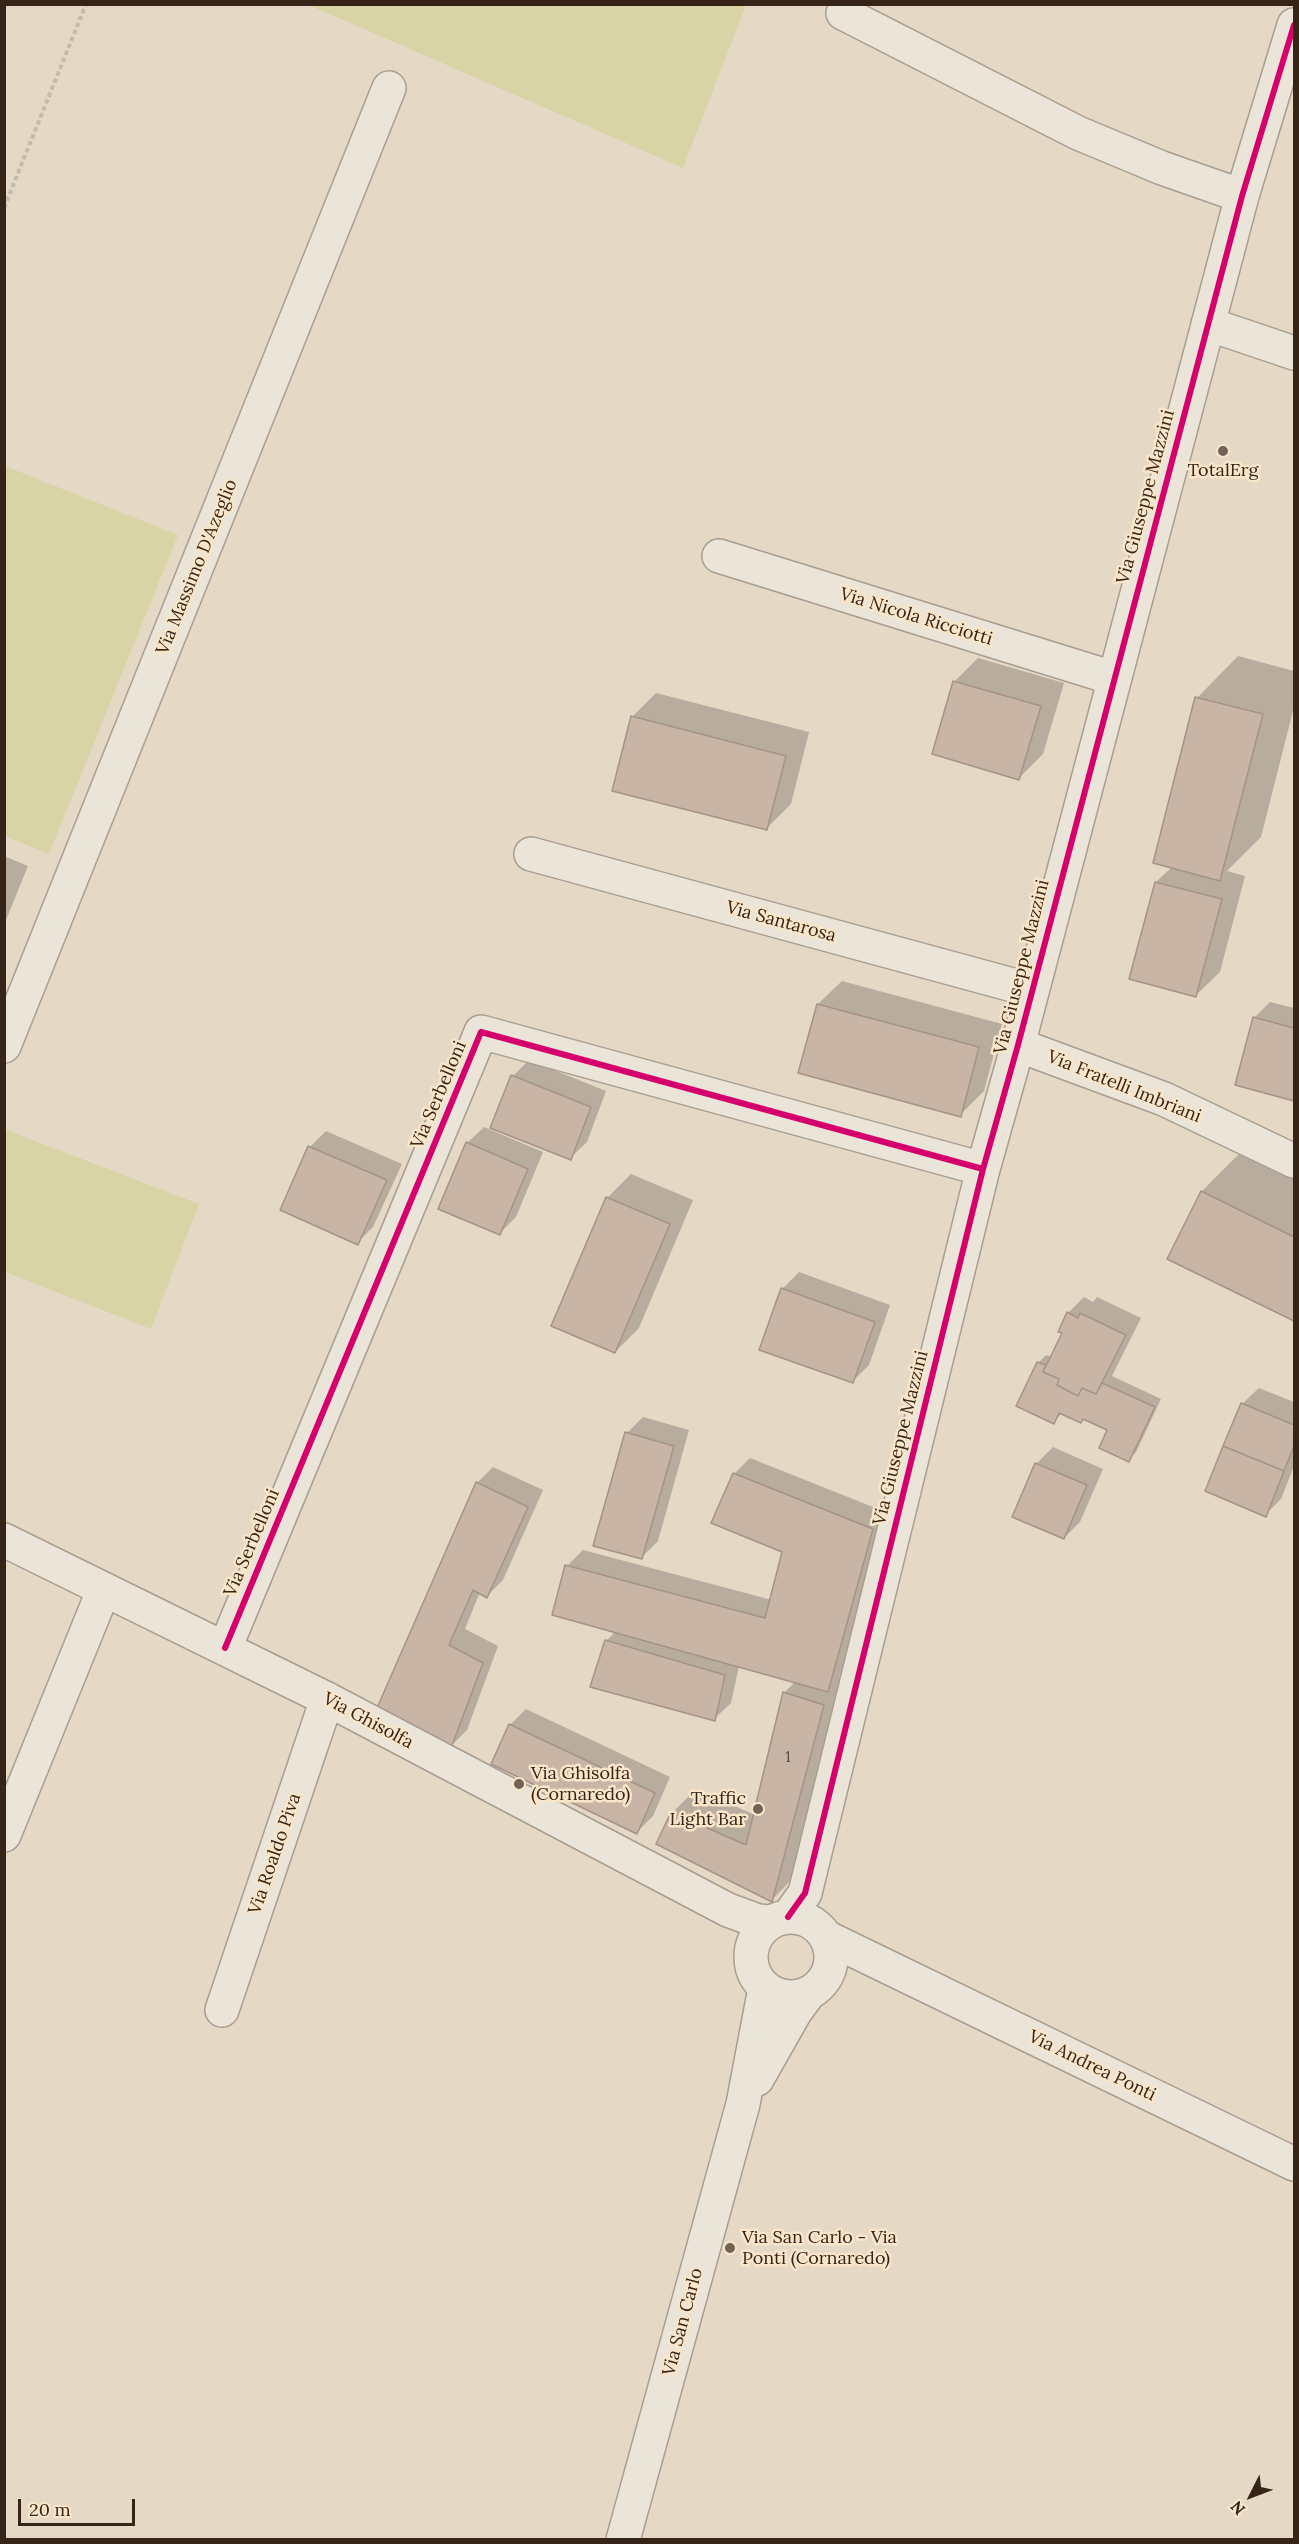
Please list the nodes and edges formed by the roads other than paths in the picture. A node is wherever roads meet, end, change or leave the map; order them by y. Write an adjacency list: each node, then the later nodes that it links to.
1 (843, 12): 4 (street)
2 (1294, 25): 4 (street, Via Giuseppe Mazzini)
3 (388, 88): 12 (street, Via Massimo D'Azeglio)
4 (1242, 196): 5 (street, Via Giuseppe Mazzini)
5 (1208, 324): 6 (street); 8 (street, Via Giuseppe Mazzini)
6 (1294, 353)
7 (718, 556): 8 (street, Via Nicola Ricciotti)
8 (1113, 678): 10 (street, Via Giuseppe Mazzini)
9 (531, 854): 10 (street, Via Santarosa)
10 (1031, 990): 11 (street, Via Giuseppe Mazzini)
11 (1018, 1045): 13 (street, Via Fratelli Imbriani); 14 (street, Via Giuseppe Mazzini)
12 (4, 1046)
13 (1294, 1161)
14 (982, 1169): 17 (street, Via Serbelloni); 20 (street, Via Giuseppe Mazzini)
15 (4, 1540): 16 (street, Via Ghisolfa)
16 (104, 1589): 17 (street, Via Ghisolfa); 19 (street)
17 (225, 1648): 18 (street, Via Ghisolfa)
18 (327, 1699): 20 (street, Via Ghisolfa); 23 (street, Via Roaldo Piva)
19 (4, 1835)
20 (798, 1928): 21 (street); 22 (street, Via San Carlo); 25 (street, Via Andrea Ponti)
21 (765, 1988): 22 (street); 24 (street, Via San Carlo)
22 (809, 1993): 24 (street, Via San Carlo)
23 (222, 2010)
24 (743, 2104): 26 (street, Via San Carlo)
25 (1294, 2164)
26 (623, 2540)

